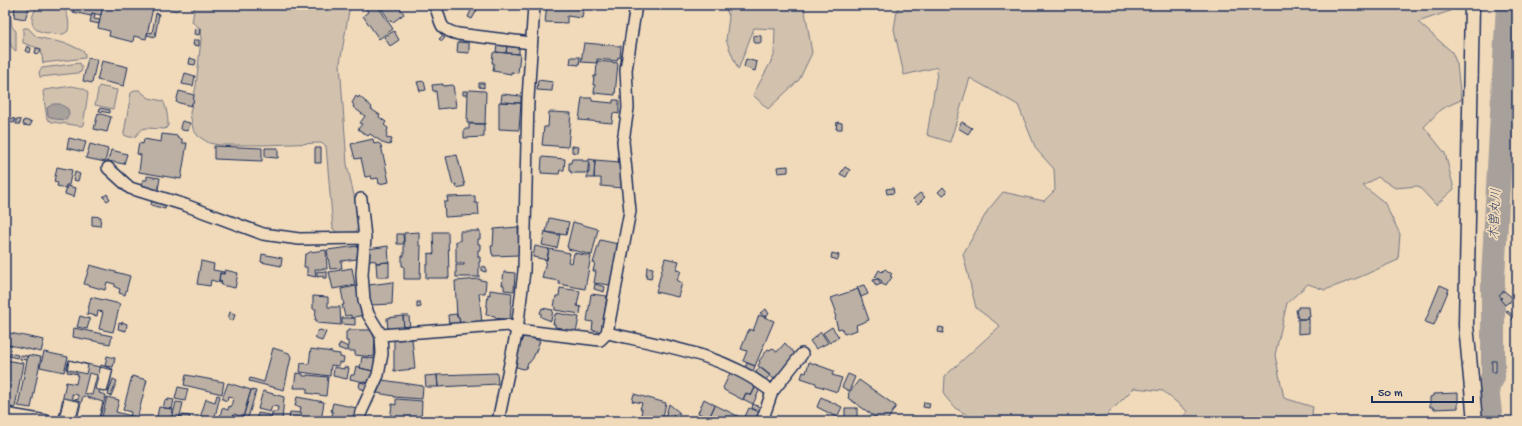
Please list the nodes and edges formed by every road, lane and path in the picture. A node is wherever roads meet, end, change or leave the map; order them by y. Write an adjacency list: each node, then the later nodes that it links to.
1 (434, 5): 5 (street)
2 (534, 5): 5 (street)
3 (636, 5): 10 (street)
4 (1472, 5): 19 (street)
5 (531, 43): 9 (street)
6 (108, 168): 8 (street)
7 (361, 199): 8 (street)
8 (364, 238): 11 (street)
9 (517, 330): 10 (street); 11 (street); 17 (street)
10 (607, 333): 13 (street)
11 (381, 335): 16 (street)
12 (802, 354): 13 (street)
13 (772, 392): 18 (street)
14 (5, 414): 15 (street)
15 (44, 421)
16 (359, 421)
17 (498, 421)
18 (762, 421)
19 (1475, 421)

